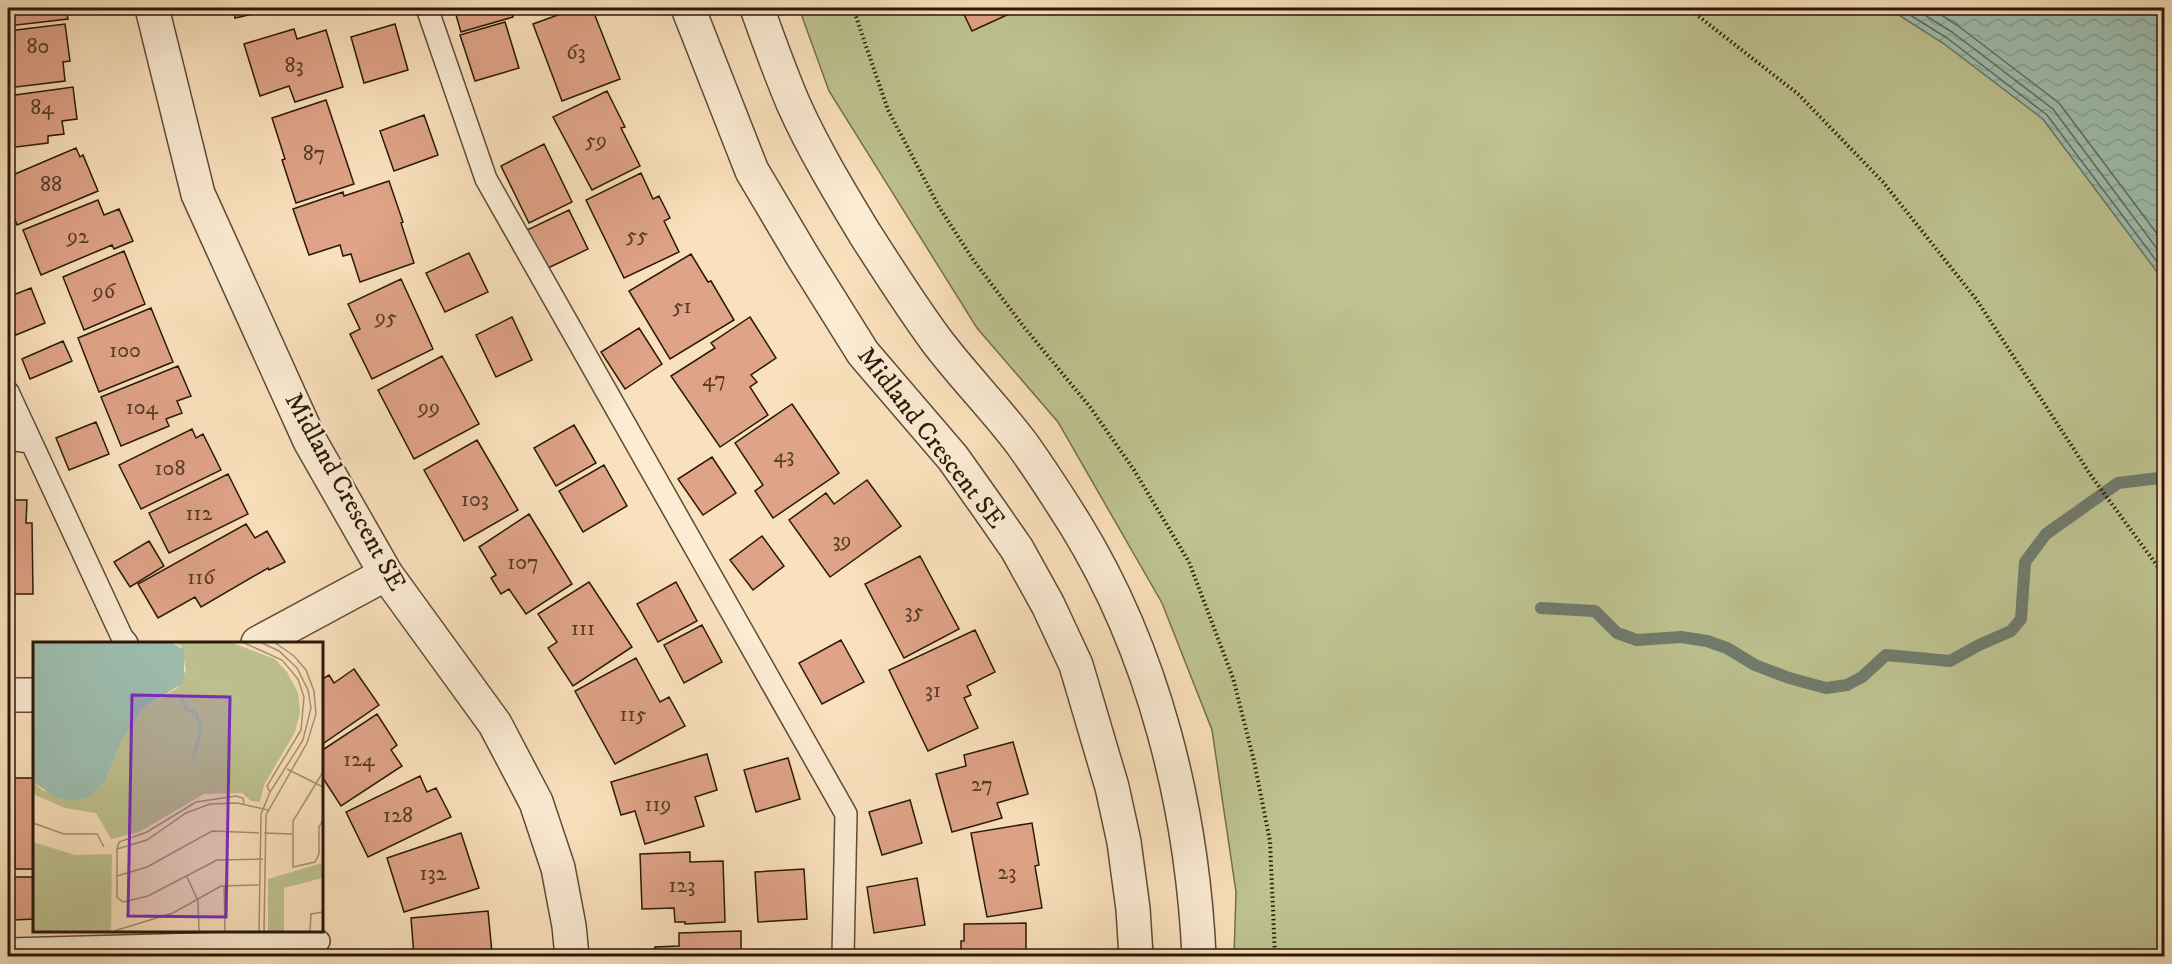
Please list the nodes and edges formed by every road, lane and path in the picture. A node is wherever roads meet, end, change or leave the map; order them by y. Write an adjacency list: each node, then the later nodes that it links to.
1 (152, 8): 10 (street, Midland Crescent SE)
2 (427, 8): 19 (lane)
3 (688, 8): 20 (street, Midland Crescent SE)
4 (757, 8): 21 (street)
5 (853, 8): 22 (path)
6 (1688, 8): 11 (path)
7 (8, 392): 9 (lane)
8 (8, 439): 9 (lane)
9 (30, 442): 12 (lane)
10 (386, 574): 13 (street); 18 (street, Midland Crescent SE)
11 (2164, 575)
12 (126, 642)
13 (260, 642)
14 (8, 695): 15 (street)
15 (33, 695)
16 (318, 942): 17 (lane)
17 (8, 949)
18 (572, 957)
19 (843, 957)
20 (1136, 957)
21 (1199, 957)
22 (1275, 957)

